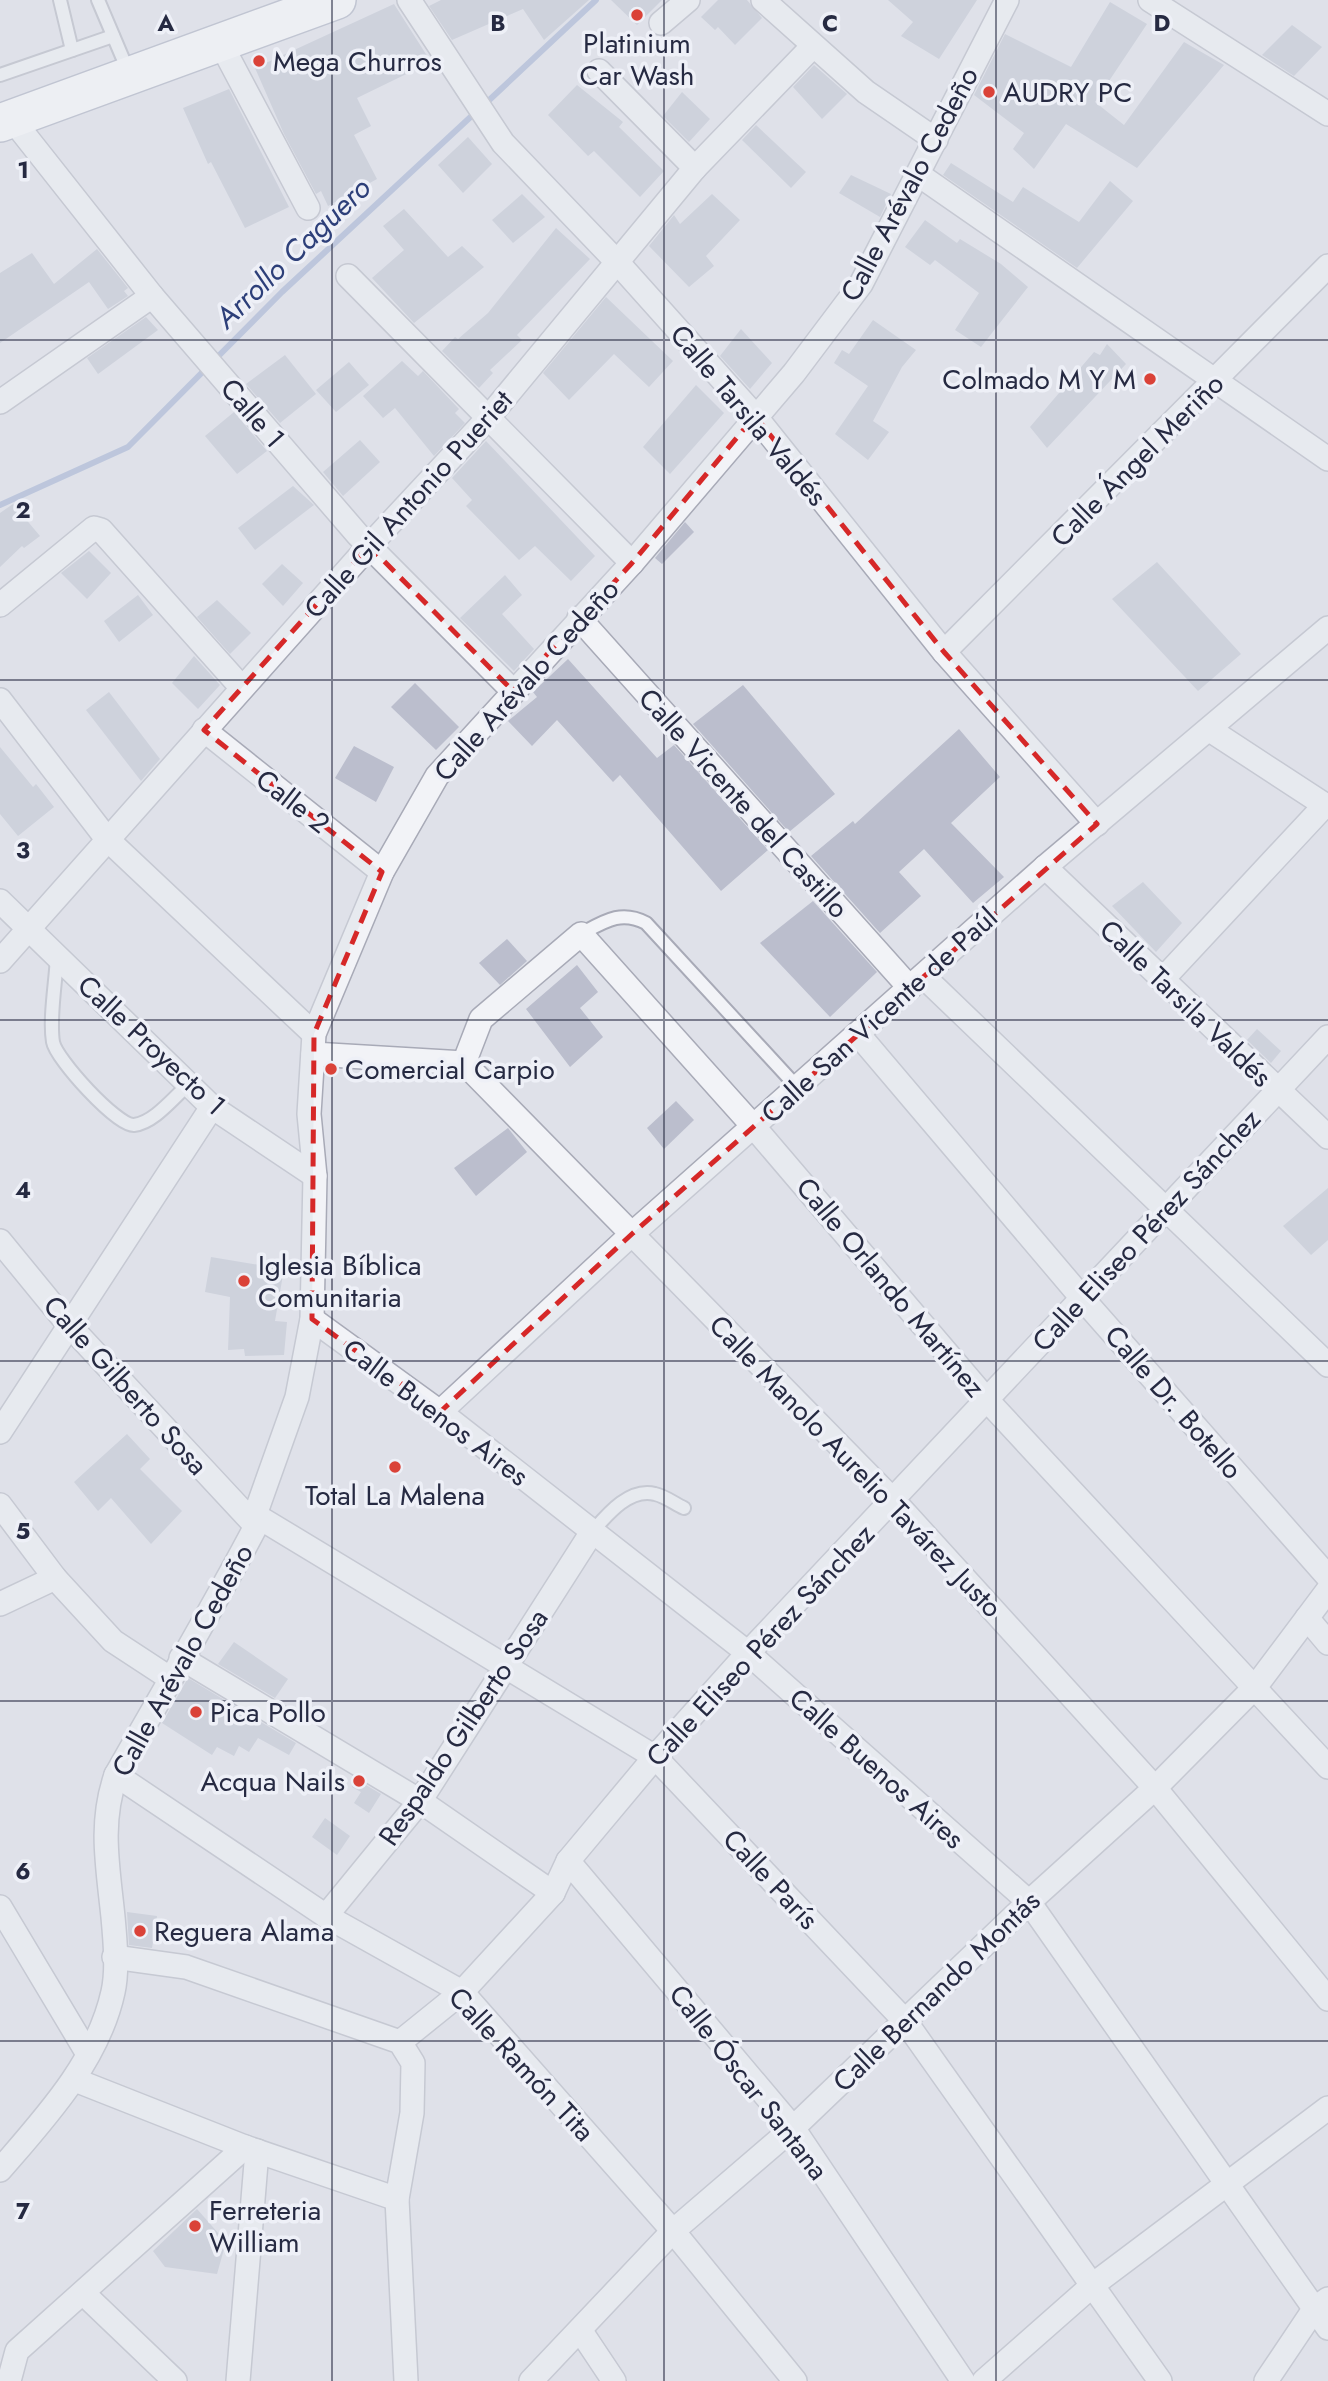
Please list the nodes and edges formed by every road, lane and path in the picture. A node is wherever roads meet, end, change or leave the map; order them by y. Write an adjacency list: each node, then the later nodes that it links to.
1 (60, 0): 13 (lane)
2 (98, 0): 10 (lane)
3 (337, 0): 11 (main road)
4 (409, 0): 23 (street, Calle Tarsila Valdés)
5 (688, 0): 9 (street)
6 (763, 0): 12 (street)
7 (1150, 0): 17 (street)
8 (997, 4): 19 (street, Calle Arévalo Cedeño)
9 (661, 23)
10 (113, 36): 13 (lane); 16 (lane)
11 (221, 44): 16 (main road); 22 (street)
12 (813, 46): 19 (street); 20 (street, Calle Gil Antonio Pueriet)
13 (72, 50): 15 (lane)
14 (599, 71): 20 (street)
15 (0, 75)
16 (131, 76): 18 (main road)
17 (1328, 114)
18 (6, 121): 26 (street, Calle 1)
19 (936, 140): 21 (street, Calle Arévalo Cedeño)
20 (695, 168): 23 (street, Calle Gil Antonio Pueriet)
21 (919, 175): 27 (street); 29 (street, Calle Arévalo Cedeño)
22 (308, 208)
23 (618, 263): 29 (street, Calle Tarsila Valdés); 30 (street, Calle Gil Antonio Pueriet)
24 (1328, 266): 27 (street, Calle Ángel Meriño)
25 (348, 276): 30 (street)
26 (152, 296): 28 (street); 32 (street, Calle 1)
27 (1214, 382): 31 (street); 37 (street, Calle Ángel Meriño)
28 (0, 402)
29 (755, 416): 33 (street, Calle Arévalo Cedeño); 37 (street, Calle Tarsila Valdés)
30 (488, 418): 32 (street, Calle Gil Antonio Pueriet); 33 (street)
31 (1328, 460)
32 (369, 546): 38 (street, Calle Gil Antonio Pueriet); 39 (street, Calle 1)
33 (632, 563): 35 (street, Calle Arévalo Cedeño)
34 (0, 605): 38 (street)
35 (579, 618): 39 (street, Calle Arévalo Cedeño); 54 (street, Calle Vicente del Castillo)
36 (1328, 628): 42 (street, Calle San Vicente de Paúl)
37 (944, 652): 44 (street, Calle Tarsila Valdés)
38 (242, 688): 41 (street, Calle Gil Antonio Pueriet)
39 (513, 691): 47 (street, Calle Arévalo Cedeño)
40 (0, 699): 45 (street)
41 (204, 730): 45 (street, Calle Gil Antonio Pueriet); 47 (street, Calle 2)
42 (1210, 730): 43 (street); 44 (street, Calle San Vicente de Paúl)
43 (1327, 806): 53 (street)
44 (1097, 824): 46 (street, Calle San Vicente de Paúl)
45 (107, 839): 49 (street, Calle Gil Antonio Pueriet); 57 (street)
46 (1045, 867): 53 (street, Calle Tarsila Valdés); 54 (street, Calle San Vicente de Paúl)
47 (382, 872): 57 (street, Calle Arévalo Cedeño)
48 (0, 901): 49 (street, Calle Proyecto 1)
49 (29, 928): 51 (street, Calle Proyecto 1); 52 (street, Calle Gil Antonio Pueriet)
50 (582, 934): 58 (street); 60 (lane); 63 (street, Calle Orlando Martínez)
51 (58, 956): 59 (street, Calle Proyecto 1); 59 (lane)
52 (0, 961)
53 (1162, 980): 61 (street, Calle Tarsila Valdés)
54 (916, 982): 55 (street, Calle San Vicente de Paúl); 66 (street, Calle Vicente del Castillo)
55 (858, 1034): 60 (street, Calle San Vicente de Paúl); 69 (street, Calle Dr. Botello)
56 (1328, 1037): 61 (street, Calle Eliseo Pérez Sánchez)
57 (314, 1044): 58 (street); 65 (street, Calle Arévalo Cedeño)
58 (464, 1063): 67 (street, Calle Manolo Aurelio Tavárez Justo)
59 (189, 1084): 62 (street, Calle Proyecto 1)
60 (798, 1088): 63 (street, Calle San Vicente de Paúl)
61 (1278, 1091): 64 (street, Calle Tarsila Valdés); 66 (street, Calle Eliseo Pérez Sánchez)
62 (212, 1107): 65 (street, Calle Proyecto 1); 71 (street)
63 (754, 1127): 67 (street, Calle San Vicente de Paúl); 73 (street, Calle Orlando Martínez)
64 (1328, 1136)
65 (315, 1176): 70 (street, Calle Arévalo Cedeño)
66 (1166, 1206): 69 (street, Calle Eliseo Pérez Sánchez); 72 (street, Calle Vicente del Castillo)
67 (633, 1233): 74 (street, Calle San Vicente de Paúl); 76 (street, Calle Manolo Aurelio Tavárez Justo)
68 (0, 1241): 71 (street, Calle Gilberto Sosa)
69 (1082, 1298): 73 (street, Calle Eliseo Pérez Sánchez); 81 (street, Calle Dr. Botello)
70 (312, 1319): 74 (street, Calle Buenos Aires); 79 (street, Calle Arévalo Cedeño)
71 (68, 1324): 75 (street); 79 (street, Calle Gilberto Sosa)
72 (1328, 1365)
73 (986, 1399): 76 (street, Calle Eliseo Pérez Sánchez); 90 (street, Calle Orlando Martínez)
74 (440, 1412): 80 (street, Calle Buenos Aires)
75 (0, 1432)
76 (894, 1501): 87 (street, Calle Eliseo Pérez Sánchez); 94 (street, Calle Manolo Aurelio Tavárez Justo)
77 (0, 1505): 82 (street)
78 (684, 1508): 80 (lane)
79 (256, 1521): 88 (street, Calle París); 89 (street, Calle Arévalo Cedeño)
80 (592, 1532): 87 (street, Calle Buenos Aires); 88 (street, Respaldo Gilberto Sosa)
81 (1328, 1577)
82 (55, 1578): 84 (street); 89 (street)
83 (1328, 1590): 85 (street, Calle Bernando Montás)
84 (0, 1604)
85 (1307, 1618): 86 (street); 90 (street, Calle Bernando Montás)
86 (1328, 1643)
87 (748, 1653): 91 (street, Calle Eliseo Pérez Sánchez); 98 (street, Calle Buenos Aires)
88 (508, 1666): 91 (street, Calle París); 95 (street, Respaldo Gilberto Sosa)
89 (176, 1669): 93 (street, Calle Arévalo Cedeño); 95 (street)
90 (1256, 1686): 92 (street, Calle Orlando Martínez); 94 (street, Calle Bernando Montás)
91 (655, 1757): 96 (street, Calle Eliseo Pérez Sánchez); 104 (street, Calle París)
92 (1328, 1767)
93 (116, 1775): 100 (street, Calle Ramón Tita); 101 (street, Calle Arévalo Cedeño)
94 (1155, 1788): 98 (street, Calle Bernando Montás); 103 (street, Calle Manolo Aurelio Tavárez Justo)
95 (420, 1801): 97 (street); 100 (street, Respaldo Gilberto Sosa)
96 (568, 1861): 97 (street, Calle Eliseo Pérez Sánchez); 109 (street, Calle Óscar Santana)
97 (553, 1893): 102 (street, Calle Eliseo Pérez Sánchez)
98 (1029, 1902): 104 (street, Calle Bernando Montás); 112 (street, Calle Buenos Aires)
99 (0, 1907): 106 (street)
100 (326, 1916): 102 (street, Calle Ramón Tita)
101 (114, 1957): 105 (street); 106 (street, Calle Arévalo Cedeño)
102 (462, 1992): 105 (street, Calle Eliseo Pérez Sánchez); 114 (street, Calle Ramón Tita)
103 (1328, 1999)
104 (905, 2021): 109 (street, Calle Bernando Montás); 115 (street, Calle París)
105 (400, 2042): 113 (street)
106 (88, 2053): 107 (street, Calle Arévalo Cedeño)
107 (75, 2080): 110 (street); 111 (street, Calle Arévalo Cedeño)
108 (1328, 2108): 112 (street)
109 (793, 2128): 114 (street, Calle Bernando Montás); 127 (street, Calle Óscar Santana)
110 (251, 2149): 113 (street); 116 (street); 122 (street)
111 (0, 2170)
112 (1228, 2182): 115 (street); 117 (street, Calle Buenos Aires)
113 (397, 2199): 123 (street)
114 (673, 2231): 119 (street, Calle Bernando Montás); 126 (street, Calle Ramón Tita)
115 (1094, 2284): 128 (street); 129 (street, Calle París)
116 (83, 2293): 120 (street); 121 (street)
117 (1321, 2303): 118 (street, Calle Buenos Aires); 130 (street)
118 (1328, 2328)
119 (580, 2330): 124 (street, Calle Bernando Montás); 125 (street)
120 (9, 2381)
121 (175, 2381)
122 (239, 2381)
123 (406, 2381)
124 (531, 2381)
125 (614, 2381)
126 (795, 2381)
127 (963, 2381)
128 (985, 2381)
129 (1160, 2381)
130 (1266, 2381)

